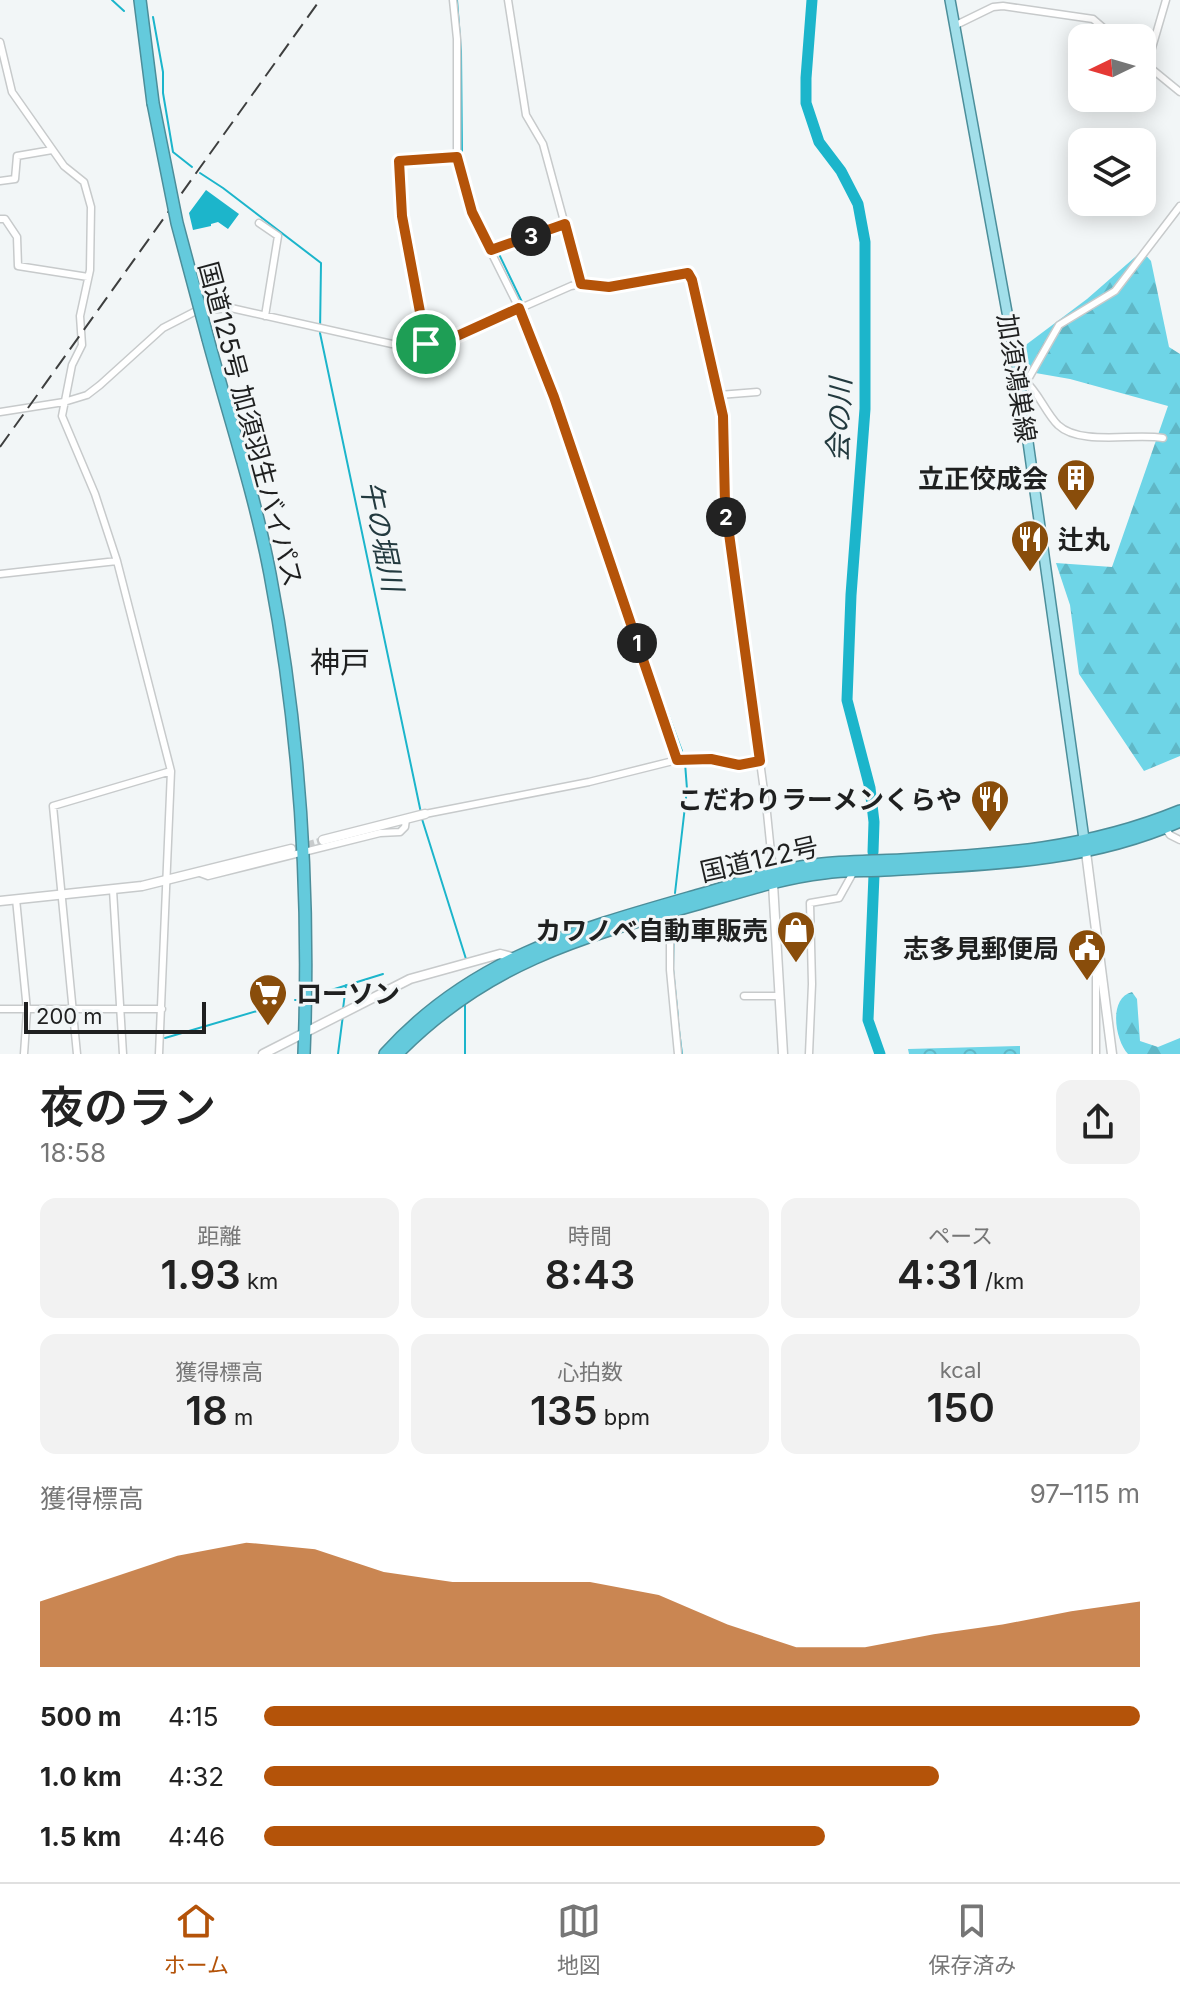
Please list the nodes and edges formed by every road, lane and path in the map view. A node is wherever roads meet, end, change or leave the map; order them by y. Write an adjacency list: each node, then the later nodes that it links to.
1 (140, 0): 47 (highway, 国道125号 加須羽生バイパス, bridge)
2 (444, 0): 7 (street)
3 (508, 0): 21 (street)
4 (950, 0): 10 (main road, 加須鴻巣線)
5 (1046, 0): 8 (street)
6 (1166, 0): 11 (street)
7 (454, 1): 16 (street)
8 (1047, 12): 9 (street); 10 (street)
9 (1099, 24)
10 (954, 26): 28 (main road, 加須鴻巣線)
11 (1156, 29)
12 (0, 42): 15 (street)
13 (1156, 73): 14 (street)
14 (1180, 92)
15 (52, 150): 17 (street); 23 (street)
16 (457, 157): 22 (street); 27 (street)
17 (0, 181)
18 (1180, 206): 28 (street)
19 (0, 219): 23 (street)
20 (259, 223): 26 (street)
21 (565, 224): 22 (street); 24 (street)
22 (491, 250): 25 (street)
23 (88, 277): 31 (street)
24 (581, 284): 25 (street); 30 (street)
25 (519, 308): 27 (street); 36 (street)
26 (265, 316): 27 (street); 31 (street)
27 (426, 344)
28 (1023, 380): 33 (street); 46 (main road, 加須鴻巣線)
29 (757, 392): 30 (street)
30 (719, 395): 37 (street)
31 (64, 402): 32 (street); 34 (street)
32 (0, 412)
33 (1163, 438)
34 (117, 561): 35 (street); 38 (street)
35 (0, 574)
36 (677, 760): 37 (street); 40 (street)
37 (760, 761): 49 (street)
38 (171, 771): 50 (street); 52 (street)
39 (1180, 811): 46 (highway, 国道122号)
40 (425, 814): 41 (street)
41 (406, 819): 44 (street); 47 (street)
42 (1180, 821): 43 (highway, 国道122号)
43 (1165, 828): 45 (street); 46 (highway, 国道122号)
44 (323, 840)
45 (1180, 840)
46 (1085, 847): 48 (highway, 国道122号); 49 (highway, 国道122号); 56 (street)
47 (296, 851): 50 (street); 65 (highway, 国道125号 加須羽生バイパス)
48 (854, 871): 49 (highway, 国道122号); 76 (street)
49 (773, 879): 55 (highway, 国道122号); 57 (highway, 国道122号); 59 (street)
50 (166, 880): 51 (street); 63 (street)
51 (113, 890): 52 (street); 62 (street)
52 (61, 895): 53 (street); 61 (street)
53 (16, 899): 54 (street); 64 (street)
54 (0, 901)
55 (670, 912): 57 (highway, 国道122号); 74 (street)
56 (1098, 937): 77 (street); 78 (street)
57 (518, 960): 65 (street); 72 (highway, 国道122号); 73 (highway, 国道122号)
58 (744, 996): 59 (street)
59 (778, 996): 75 (street)
60 (0, 1009): 64 (street)
61 (73, 1009): 62 (street); 64 (street); 67 (street)
62 (122, 1009): 63 (street); 68 (street)
63 (162, 1009): 69 (street)
64 (27, 1010): 66 (street)
65 (305, 1032): 70 (street); 71 (highway, 国道125号 加須羽生バイパス)
66 (24, 1054)
67 (77, 1054)
68 (123, 1054)
69 (159, 1054)
70 (263, 1054)
71 (304, 1054)
72 (385, 1054)
73 (397, 1054)
74 (678, 1054)
75 (783, 1054)
76 (809, 1054)
77 (1096, 1054)
78 (1112, 1054)

